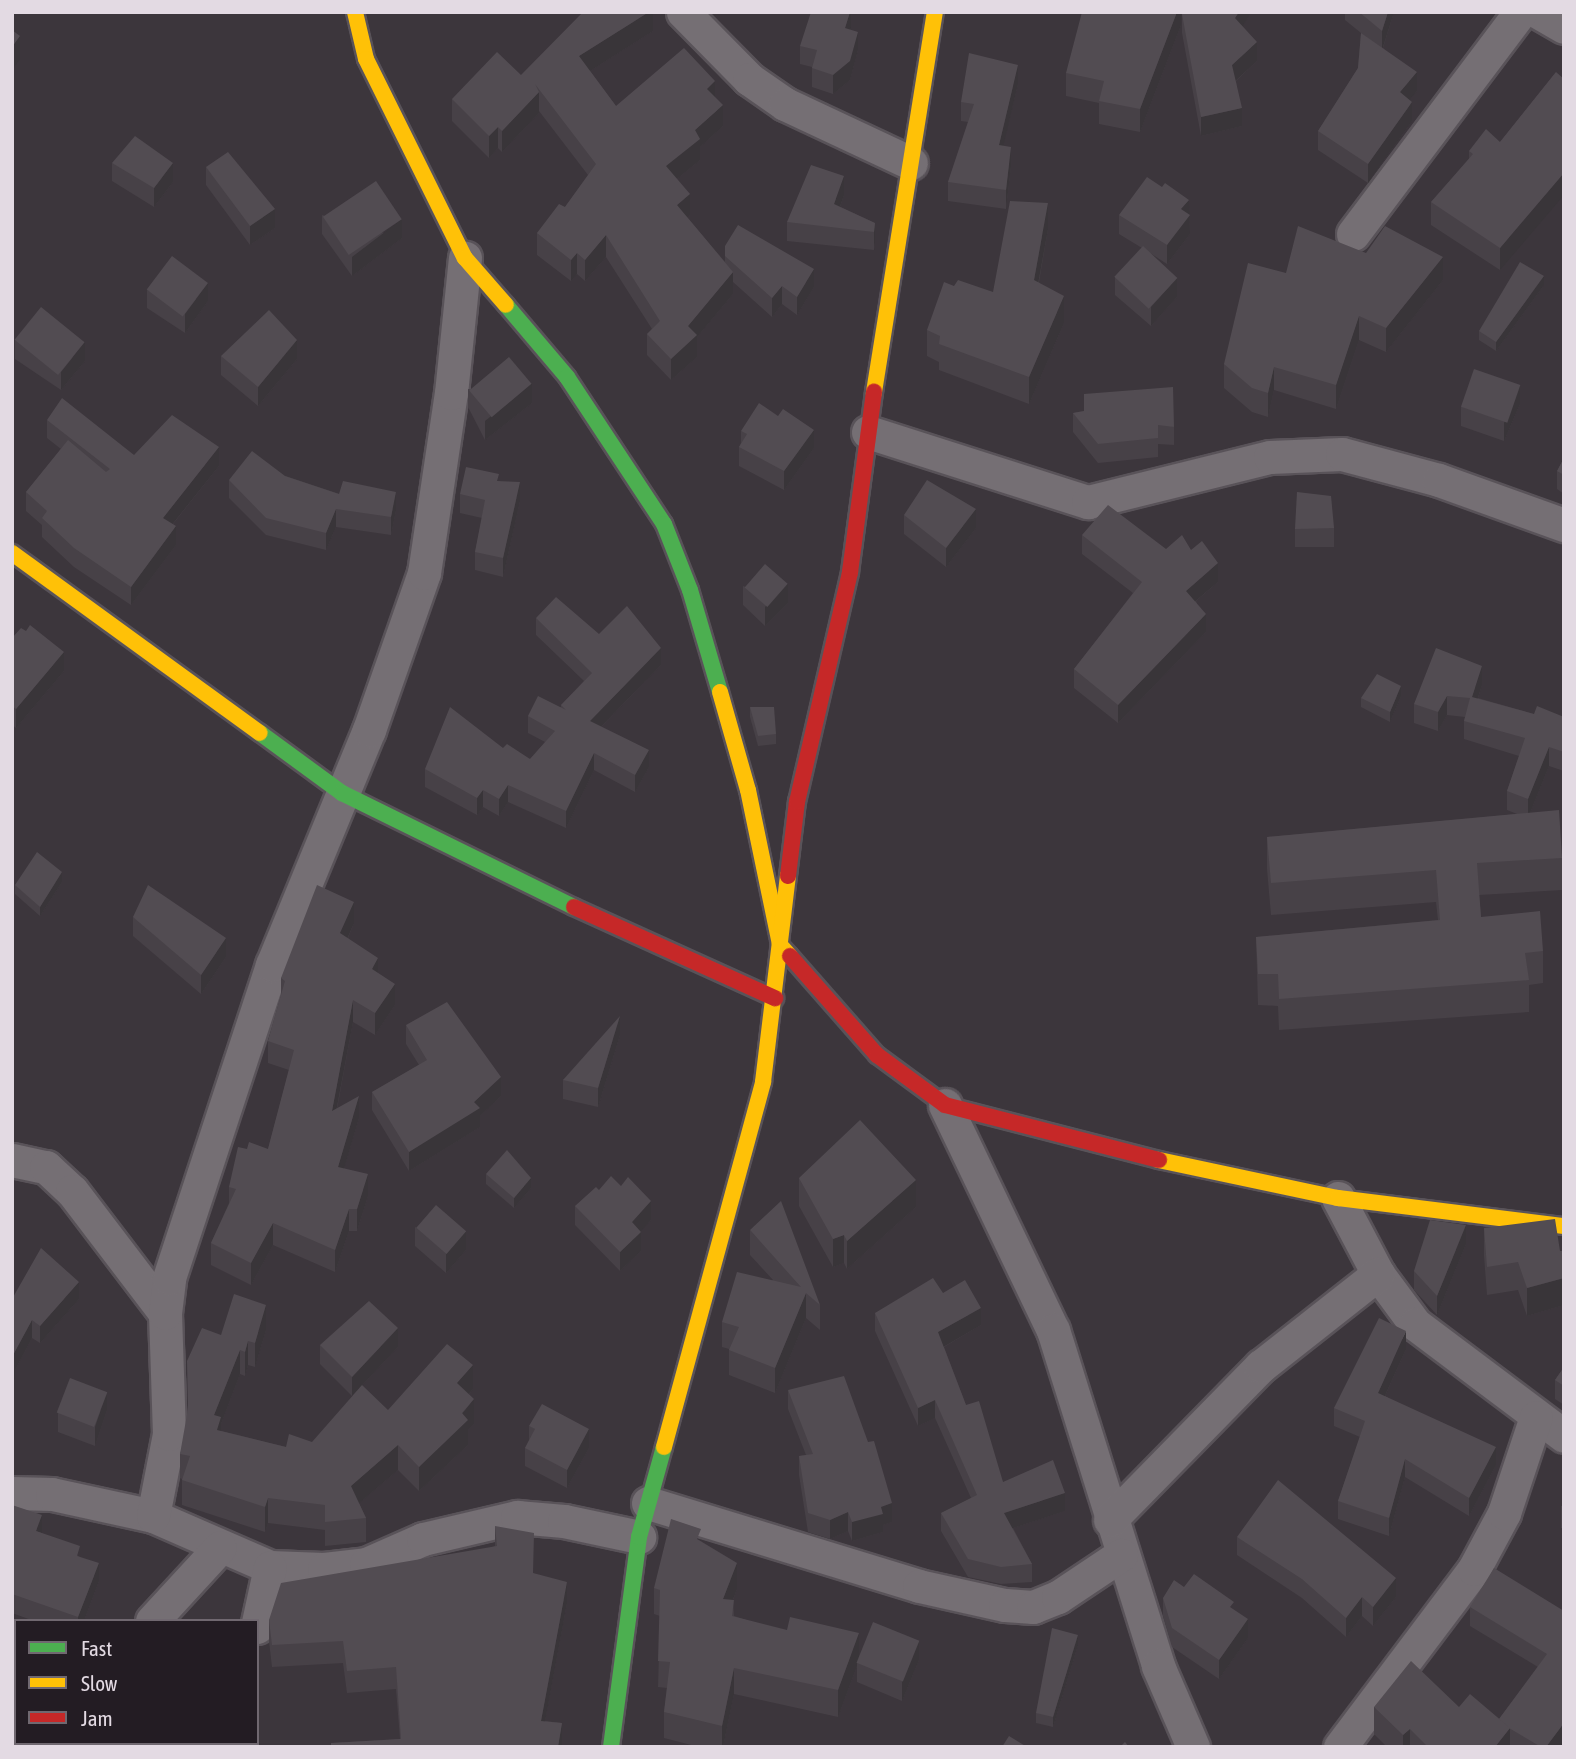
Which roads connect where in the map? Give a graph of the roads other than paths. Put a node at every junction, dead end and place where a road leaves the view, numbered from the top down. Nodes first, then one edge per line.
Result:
1 (355, 12) edge
2 (683, 12) edge
3 (935, 12) edge
4 (1520, 12) edge
5 (1538, 12) edge
6 (1564, 27) edge
7 (911, 163) junction
8 (1353, 234) dead end
9 (465, 258) junction
10 (868, 432) junction
11 (1564, 526) edge
12 (12, 553) edge
13 (342, 793) junction
14 (780, 945) junction
15 (775, 999) junction
16 (946, 1105) junction
17 (12, 1160) edge
18 (1338, 1198) junction
19 (1564, 1226) edge
20 (1378, 1274) junction
21 (165, 1314) junction
22 (1536, 1417) junction
23 (1564, 1436) edge
24 (12, 1493) edge
25 (648, 1503) junction
26 (153, 1517) junction
27 (1110, 1520) junction
28 (639, 1537) junction
29 (220, 1547) junction
30 (1121, 1555) junction
31 (270, 1567) junction
32 (154, 1619) edge
33 (259, 1619) edge
34 (611, 1747) edge
35 (1193, 1747) edge
36 (1340, 1747) edge

1 - 9 street
2 - 7 street
3 - 7 street
4 - 8 street
5 - 6 street
7 - 10 street
9 - 13 street
9 - 14 street
10 - 11 street
10 - 14 street
12 - 13 street
13 - 15 street
13 - 21 street
14 - 15 street
14 - 16 street
15 - 25 street
16 - 18 street
16 - 27 street
17 - 21 street
18 - 19 street
18 - 20 street
20 - 22 street
20 - 27 street
21 - 26 street
22 - 23 street
22 - 36 street
24 - 26 street
25 - 28 street
25 - 30 street
26 - 29 street
27 - 30 street
28 - 31 street
28 - 34 street
29 - 31 street
29 - 32 street
30 - 35 street
31 - 33 street

